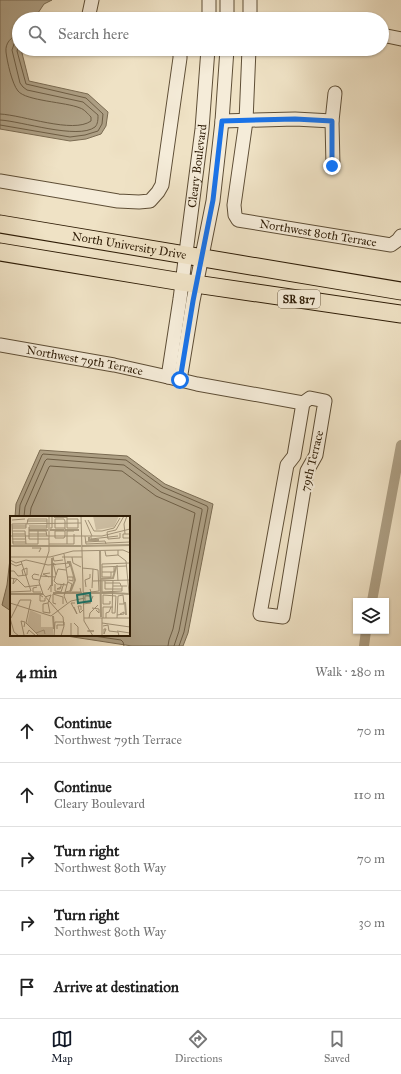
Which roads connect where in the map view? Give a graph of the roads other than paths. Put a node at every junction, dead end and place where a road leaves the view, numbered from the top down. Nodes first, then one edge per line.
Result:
1 (92, 0) edge
2 (209, 0) edge
3 (227, 0) edge
4 (250, 0) edge
5 (89, 12) edge
6 (209, 12) edge
7 (227, 12) edge
8 (250, 12) edge
9 (389, 36) edge
10 (401, 39) edge
11 (180, 56) edge
12 (207, 56) edge
13 (227, 56) edge
14 (249, 56) edge
15 (335, 93) dead end
16 (222, 121) junction
17 (246, 121) junction
18 (332, 121) junction
19 (332, 166) dead end
20 (0, 181) edge
21 (0, 224) edge
22 (401, 236) edge
23 (0, 252) edge
24 (185, 255) junction
25 (202, 258) junction
26 (189, 283) junction
27 (401, 291) edge
28 (401, 314) edge
29 (0, 345) edge
30 (174, 378) junction
31 (303, 403) junction

1 - 5 street
2 - 6 street
3 - 7 street
4 - 8 street
9 - 10 street
11 - 20 street
12 - 24 street, Cleary Boulevard
13 - 16 street, Cleary Boulevard
14 - 17 street
15 - 18 street
16 - 17 street
16 - 25 street, Cleary Boulevard
17 - 18 street
17 - 22 street, Northwest 80th Terrace
18 - 19 street
21 - 24 main road, North University Drive / SR 817
23 - 26 main road, SR 817
24 - 25 main road, North University Drive / SR 817
24 - 26 street, Cleary Boulevard
25 - 26 street, Cleary Boulevard
25 - 27 main road, North University Drive / SR 817
26 - 28 main road, SR 817
26 - 30 street
29 - 30 street, Northwest 79th Terrace
30 - 31 street, Northwest 79th Terrace
31 - 31 street, 79th Terrace

